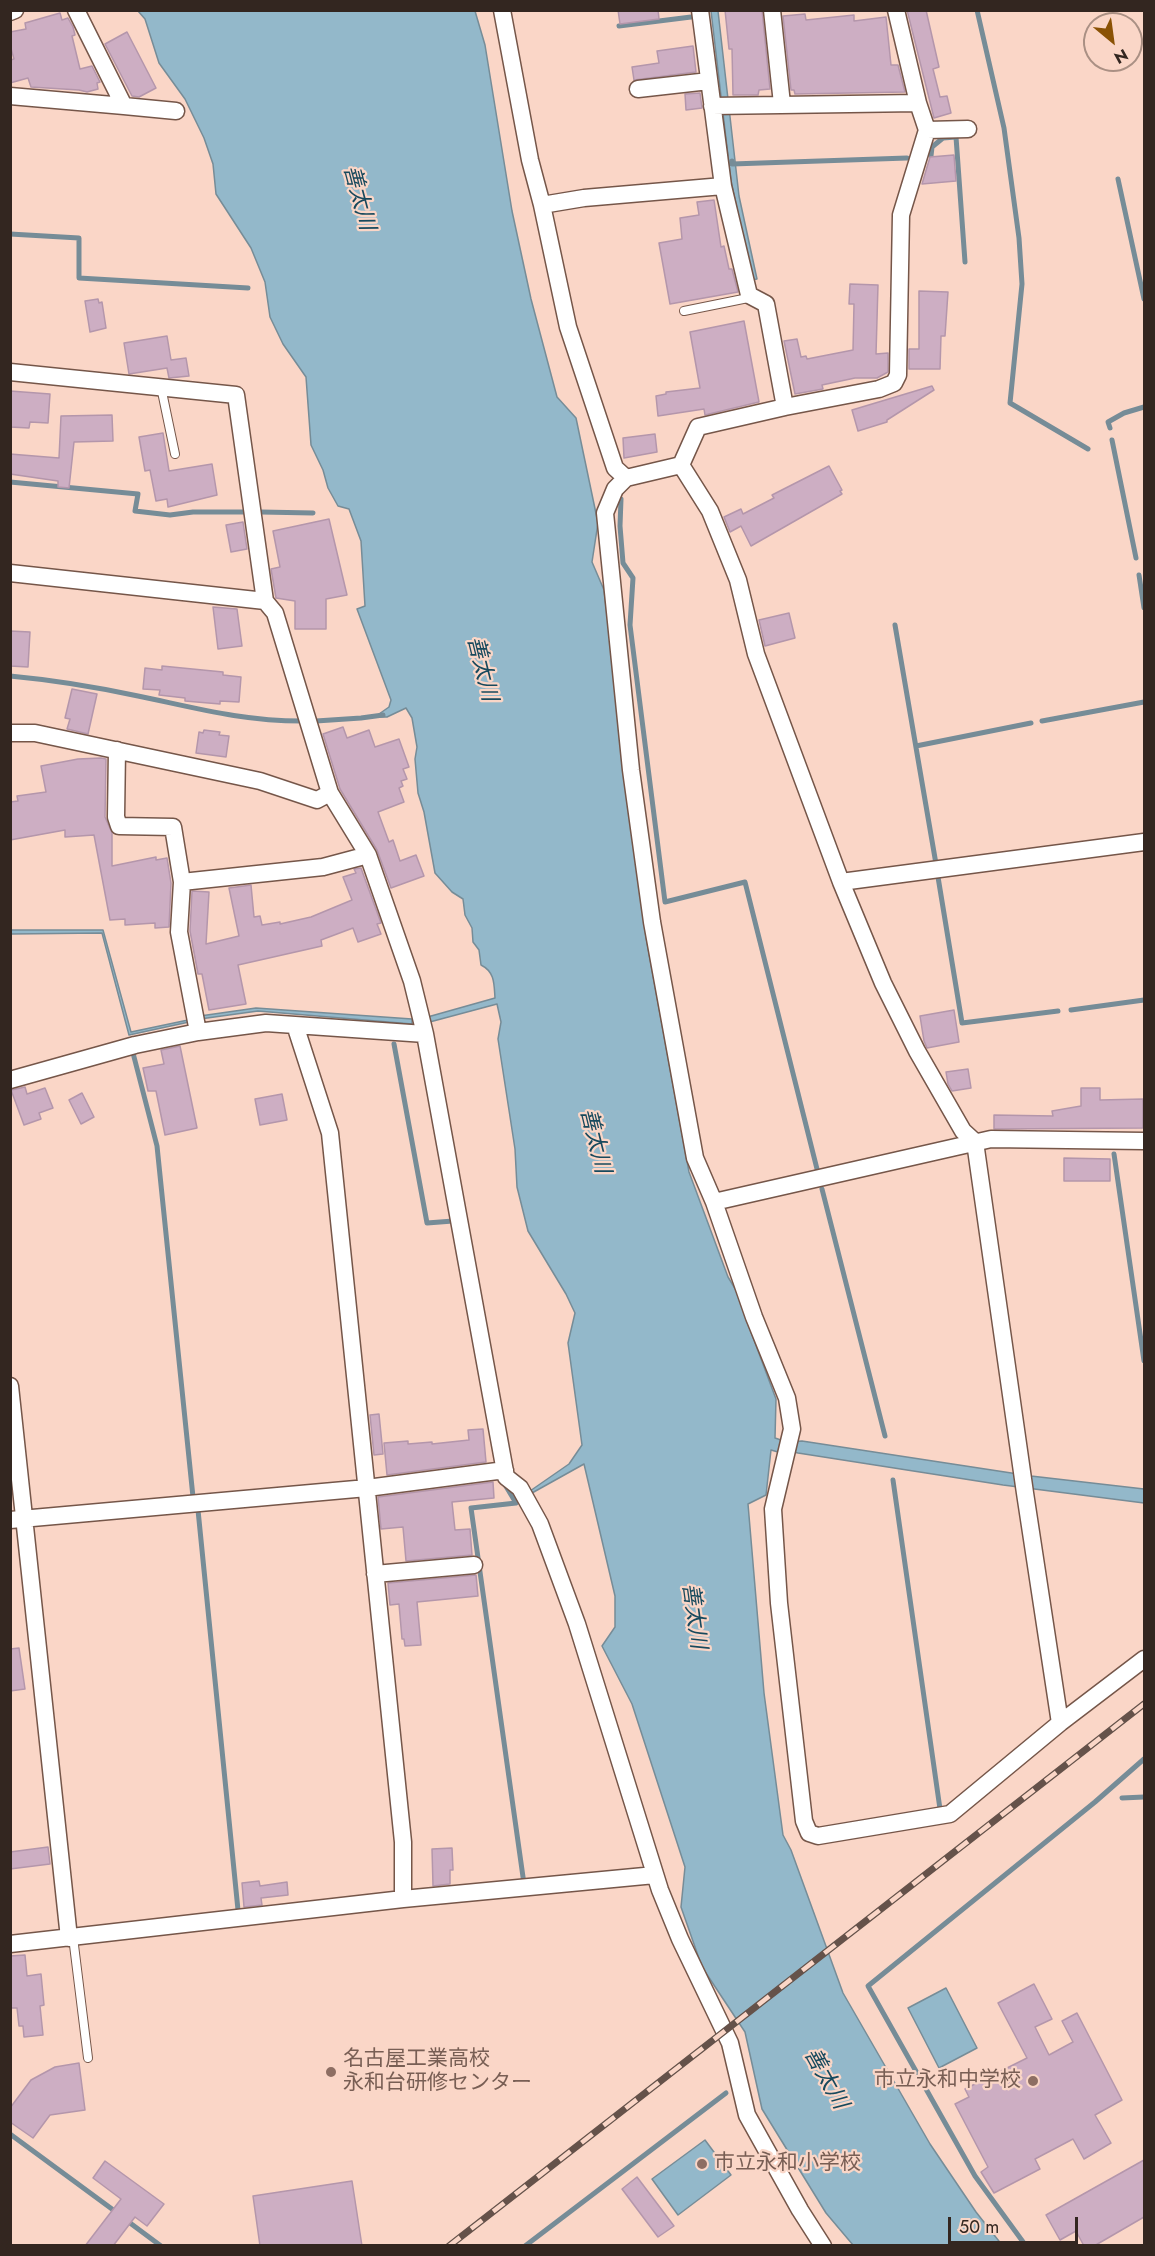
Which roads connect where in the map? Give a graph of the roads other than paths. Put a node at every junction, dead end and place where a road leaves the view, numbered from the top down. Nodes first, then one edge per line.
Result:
1 (15, 10) edge
2 (76, 10) edge
3 (502, 10) edge
4 (700, 10) edge
5 (772, 10) edge
6 (896, 10) edge
7 (10, 12) edge
8 (709, 81) junction
9 (638, 88) dead end
10 (10, 96) edge
11 (918, 103) junction
12 (782, 104) junction
13 (124, 106) junction
14 (721, 106) junction
15 (176, 111) dead end
16 (968, 129) dead end
17 (927, 130) junction
18 (723, 186) junction
19 (542, 205) junction
20 (754, 297) junction
21 (684, 311) dead end
22 (10, 372) edge
23 (160, 387) junction
24 (785, 406) junction
25 (175, 454) dead end
26 (681, 465) junction
27 (626, 478) junction
28 (10, 573) edge
29 (265, 601) junction
30 (10, 733) edge
31 (117, 750) junction
32 (330, 793) junction
33 (1144, 842) edge
34 (368, 855) junction
35 (182, 882) junction
36 (841, 882) junction
37 (295, 1025) junction
38 (198, 1032) junction
39 (425, 1034) junction
40 (10, 1080) edge
41 (1144, 1140) edge
42 (975, 1142) junction
43 (714, 1202) junction
44 (10, 1386) edge
45 (505, 1470) junction
46 (367, 1488) junction
47 (17, 1520) edge
48 (474, 1565) dead end
49 (375, 1574) junction
50 (1144, 1659) edge
51 (1060, 1723) junction
52 (655, 1875) junction
53 (403, 1899) junction
54 (71, 1937) junction
55 (10, 1944) edge
56 (88, 2058) dead end
57 (823, 2246) edge

1 - 7 street
2 - 13 street
3 - 19 street
4 - 8 street
5 - 12 street
6 - 11 street
8 - 9 street
8 - 14 street
10 - 13 street
11 - 12 street
11 - 17 street
12 - 14 street
13 - 15 street
14 - 18 street
16 - 17 street
17 - 24 street
18 - 19 street
18 - 20 street
19 - 27 street
20 - 21 lane
20 - 24 street
22 - 23 street
23 - 25 lane
23 - 29 street
24 - 26 street
26 - 27 street
26 - 36 street
27 - 43 street
28 - 29 street
29 - 32 street
30 - 31 street
31 - 32 street
31 - 35 street
32 - 34 street
33 - 36 street
34 - 35 street
34 - 39 street
35 - 38 street
36 - 42 street
37 - 38 street
37 - 39 street
37 - 46 street
38 - 40 street
39 - 45 street
41 - 42 street
42 - 43 street
42 - 51 street
43 - 51 street
44 - 47 street
45 - 46 street
45 - 52 street
46 - 47 street
46 - 49 street
47 - 54 street
48 - 49 street
49 - 53 street
50 - 51 street
52 - 53 street
52 - 57 street
53 - 54 street
54 - 55 street
54 - 56 lane

